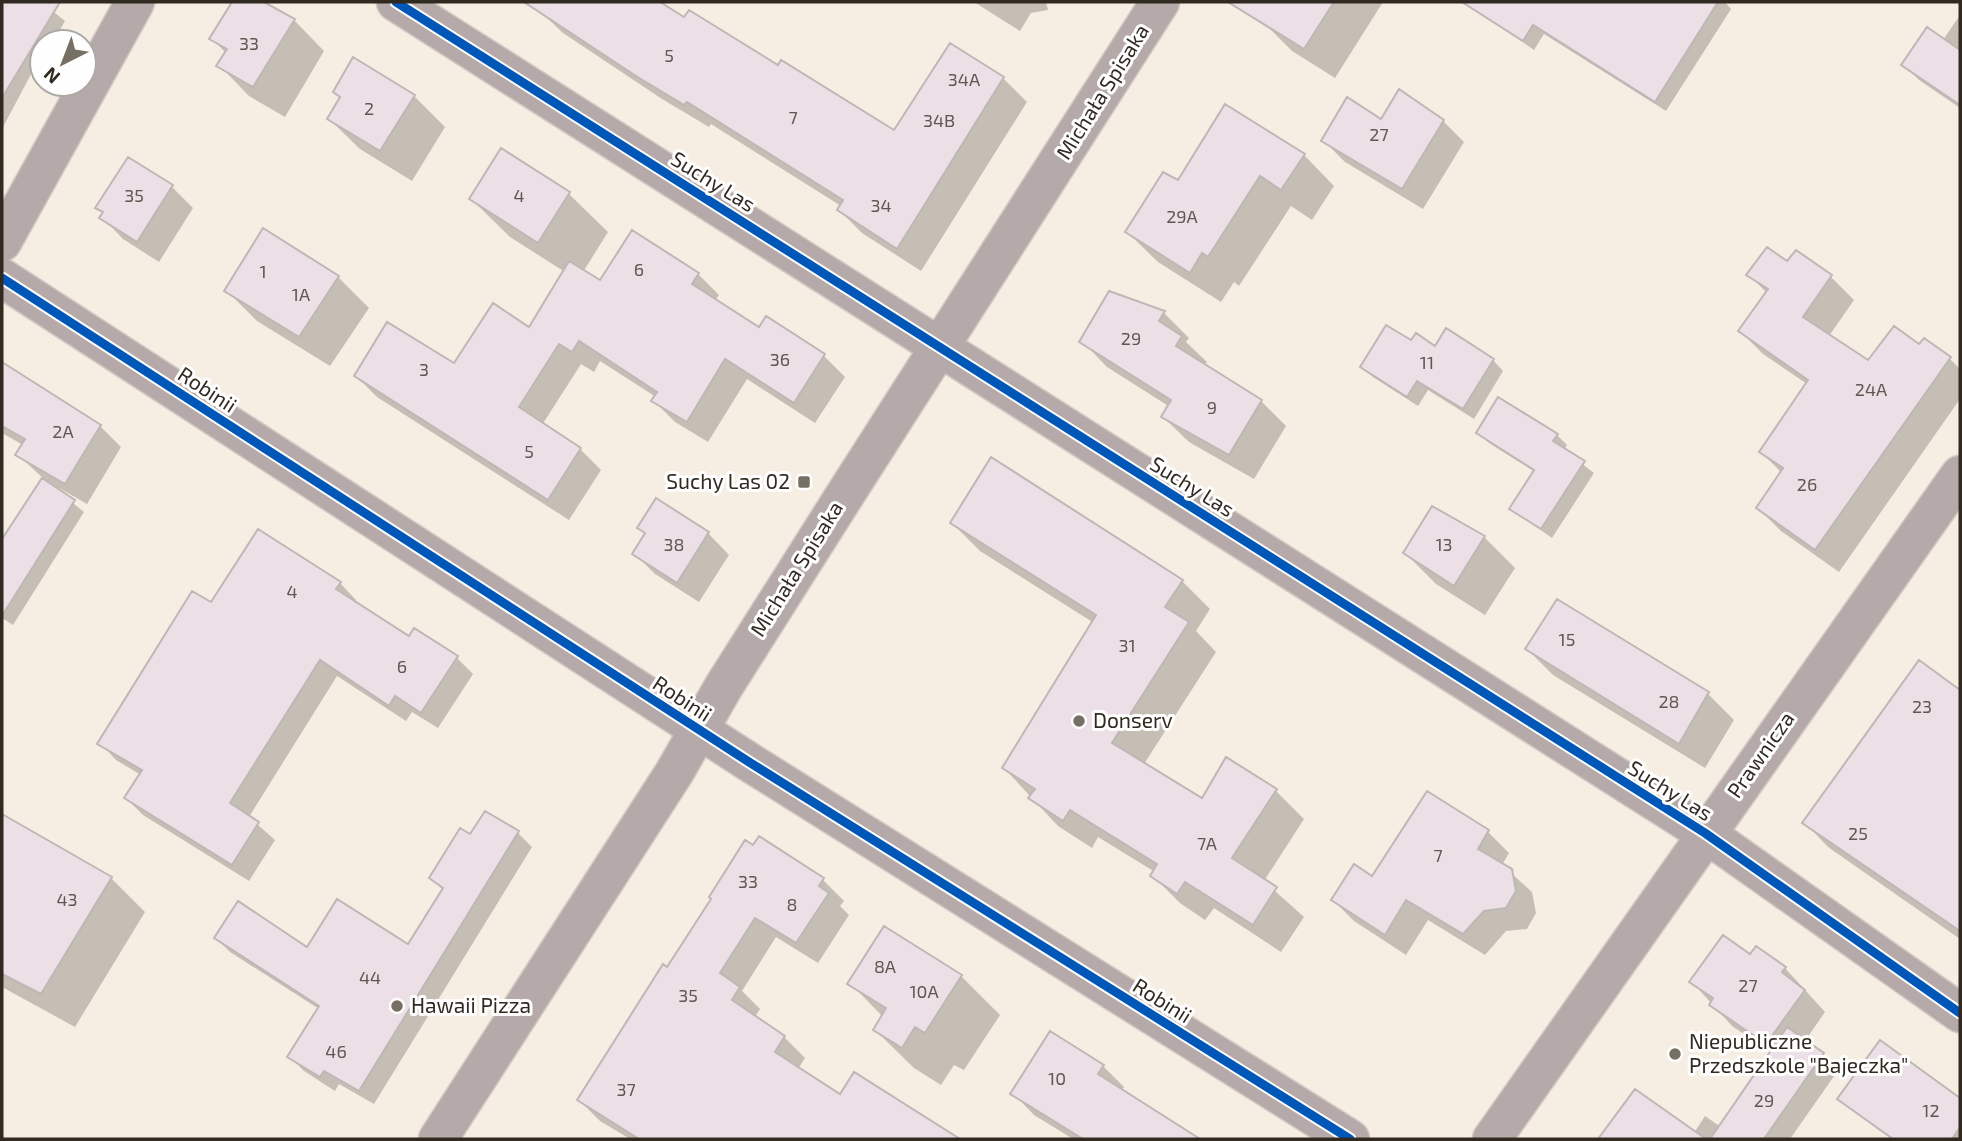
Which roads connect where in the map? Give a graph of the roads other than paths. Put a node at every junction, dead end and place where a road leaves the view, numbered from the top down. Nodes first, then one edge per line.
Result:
1 (135, 2) edge
2 (396, 2) edge
3 (1160, 2) edge
4 (2, 242) edge
5 (2, 278) edge
6 (941, 348) junction
7 (1960, 475) edge
8 (699, 730) junction
9 (1705, 833) junction
10 (1960, 1013) edge
11 (438, 1139) edge
12 (1350, 1139) edge
13 (1492, 1139) edge

1 - 4 street
2 - 6 street, Suchy Las
3 - 6 street, Michała Spisaka
5 - 8 street, Robinii
6 - 8 street, Michała Spisaka
6 - 9 street, Suchy Las
7 - 9 street, Prawnicza
8 - 11 street, Michała Spisaka
8 - 12 street, Robinii
9 - 10 street, Suchy Las
9 - 13 street, Prawnicza

